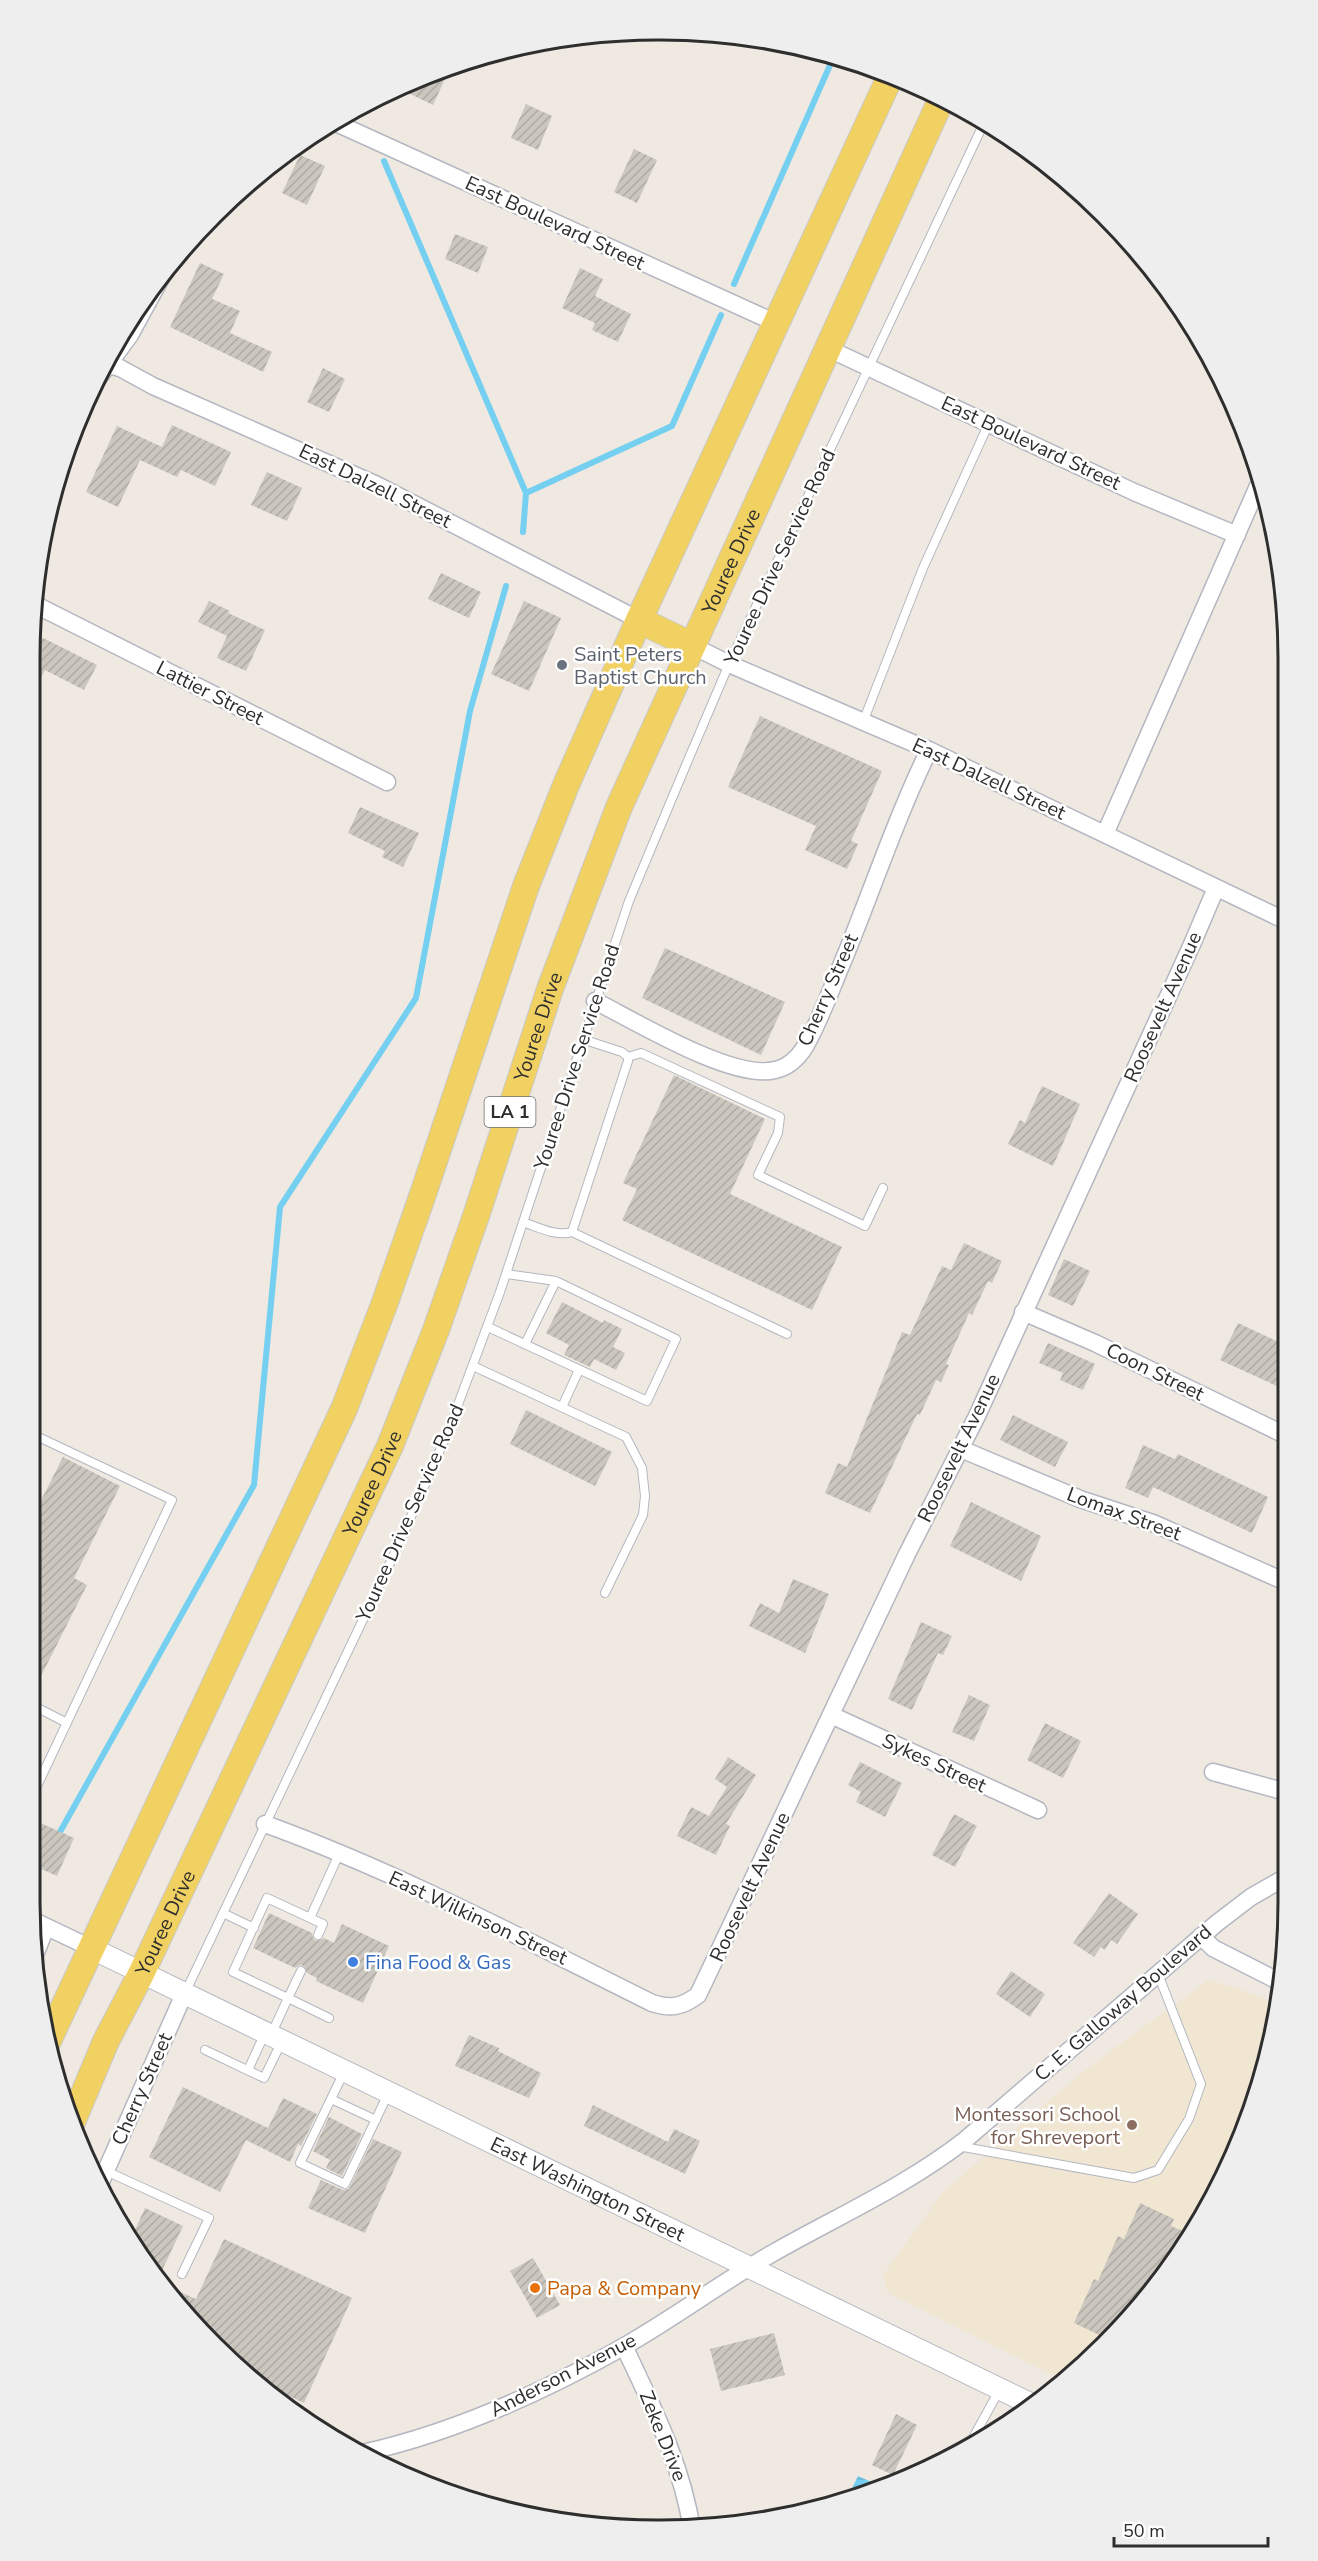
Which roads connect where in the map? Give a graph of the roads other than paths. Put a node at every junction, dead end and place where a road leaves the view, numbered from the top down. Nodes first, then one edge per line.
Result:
1 (887, 84) edge
2 (938, 107) edge
3 (344, 127) edge
4 (980, 131) edge
5 (776, 323) junction
6 (827, 348) junction
7 (114, 367) edge
8 (870, 369) junction
9 (989, 423) junction
10 (1255, 494) edge
11 (1237, 535) junction
12 (43, 609) edge
13 (639, 620) junction
14 (691, 645) junction
15 (729, 664) junction
16 (863, 722) junction
17 (929, 750) junction
18 (387, 782) dead end
19 (1105, 834) junction
20 (1216, 888) junction
21 (1277, 917) edge
22 (595, 1001) junction
23 (582, 1039) junction
24 (628, 1057) junction
25 (883, 1188) dead end
26 (523, 1222) junction
27 (572, 1232) junction
28 (506, 1275) junction
29 (555, 1281) junction
30 (1023, 1312) junction
31 (488, 1327) junction
32 (786, 1334) dead end
33 (525, 1344) junction
34 (473, 1366) junction
35 (579, 1370) junction
36 (562, 1407) junction
37 (1277, 1431) edge
38 (41, 1438) edge
39 (961, 1449) junction
40 (1277, 1578) edge
41 (605, 1593) dead end
42 (41, 1710) edge
43 (831, 1715) junction
44 (67, 1723) junction
45 (1213, 1772) dead end
46 (41, 1778) edge
47 (1277, 1790) edge
48 (1038, 1810) dead end
49 (265, 1824) junction
50 (339, 1854) junction
51 (1277, 1882) edge
52 (223, 1913) junction
53 (310, 1918) junction
54 (42, 1924) edge
55 (254, 1928) junction
56 (318, 1935) dead end
57 (1201, 1936) junction
58 (91, 1948) junction
59 (301, 1971) dead end
60 (1158, 1973) junction
61 (141, 1974) junction
62 (1272, 1978) edge
63 (184, 1994) junction
64 (288, 1998) junction
65 (690, 2001) joint
66 (329, 2018) dead end
67 (54, 2029) edge
68 (272, 2037) junction
69 (205, 2050) dead end
70 (248, 2070) junction
71 (344, 2071) junction
72 (388, 2092) junction
73 (331, 2099) junction
74 (77, 2111) edge
75 (376, 2120) junction
76 (958, 2146) junction
77 (104, 2175) edge
78 (105, 2178) edge
79 (750, 2267) junction
80 (182, 2274) dead end
81 (624, 2346) junction
82 (1000, 2389) junction
83 (1025, 2401) edge
84 (976, 2433) edge
85 (372, 2450) edge
86 (691, 2519) edge

1 - 5 main road, LA 1
2 - 6 main road, Youree Drive / LA 1
3 - 5 street, East Boulevard Street
4 - 8 lane, Youree Drive Service Road
5 - 13 main road, LA 1
6 - 8 street, East Boulevard Street
6 - 14 main road, Youree Drive / LA 1
7 - 13 street, East Dalzell Street
8 - 9 street, East Boulevard Street
8 - 15 lane, Youree Drive Service Road
9 - 11 street, East Boulevard Street
9 - 16 lane
10 - 11 street
11 - 19 street
12 - 18 street, Lattier Street
13 - 14 main road
13 - 58 main road, LA 1
14 - 15 street, East Dalzell Street
14 - 61 main road, Youree Drive / LA 1
15 - 16 street, East Dalzell Street
15 - 22 lane, Youree Drive Service Road
16 - 17 street, East Dalzell Street
17 - 19 street, East Dalzell Street
17 - 22 street, Cherry Street
19 - 20 street, East Dalzell Street
20 - 21 street, East Dalzell Street
20 - 30 street, Roosevelt Avenue
22 - 23 lane, Youree Drive Service Road
23 - 24 lane
23 - 26 lane, Youree Drive Service Road
24 - 25 lane
24 - 27 lane
26 - 27 lane
26 - 28 lane, Youree Drive Service Road
27 - 32 lane
28 - 29 lane
28 - 31 lane, Youree Drive Service Road
29 - 33 lane
29 - 35 lane
30 - 37 street, Coon Street
30 - 39 street, Roosevelt Avenue
31 - 33 lane
31 - 34 lane, Youree Drive Service Road
33 - 35 lane
34 - 36 lane
34 - 49 lane, Youree Drive Service Road
35 - 36 lane
36 - 41 lane
38 - 44 lane
39 - 40 street, Lomax Street
39 - 43 street, Roosevelt Avenue
42 - 44 lane
43 - 48 street, Sykes Street
43 - 65 street, Roosevelt Avenue
44 - 46 lane
45 - 47 street
49 - 50 street, East Wilkinson Street
49 - 52 lane, Youree Drive Service Road
50 - 53 lane
50 - 65 street, East Wilkinson Street
51 - 57 street, C. E. Galloway Boulevard
52 - 55 lane
52 - 63 lane, Youree Drive Service Road
53 - 55 lane
53 - 56 lane
54 - 58 street
55 - 64 lane
57 - 60 street, C. E. Galloway Boulevard
57 - 62 street
58 - 61 street, East Washington Street
58 - 67 main road, LA 1
59 - 64 lane
60 - 76 street, C. E. Galloway Boulevard
60 - 76 lane
61 - 63 street, East Washington Street
61 - 74 main road, Youree Drive / LA 1
63 - 68 street, East Washington Street
63 - 77 street, Cherry Street
64 - 66 lane
64 - 68 lane
68 - 70 lane
68 - 70 lane
68 - 71 street, East Washington Street
69 - 70 lane
71 - 72 street, East Washington Street
71 - 73 lane
72 - 75 lane
72 - 79 street, East Washington Street
73 - 75 lane
73 - 75 lane
76 - 79 street, C. E. Galloway Boulevard
78 - 80 lane
79 - 81 street, Anderson Avenue
79 - 82 street, East Washington Street
81 - 85 street, Anderson Avenue
81 - 86 street, Zeke Drive
82 - 83 street, East Washington Street
82 - 84 lane

